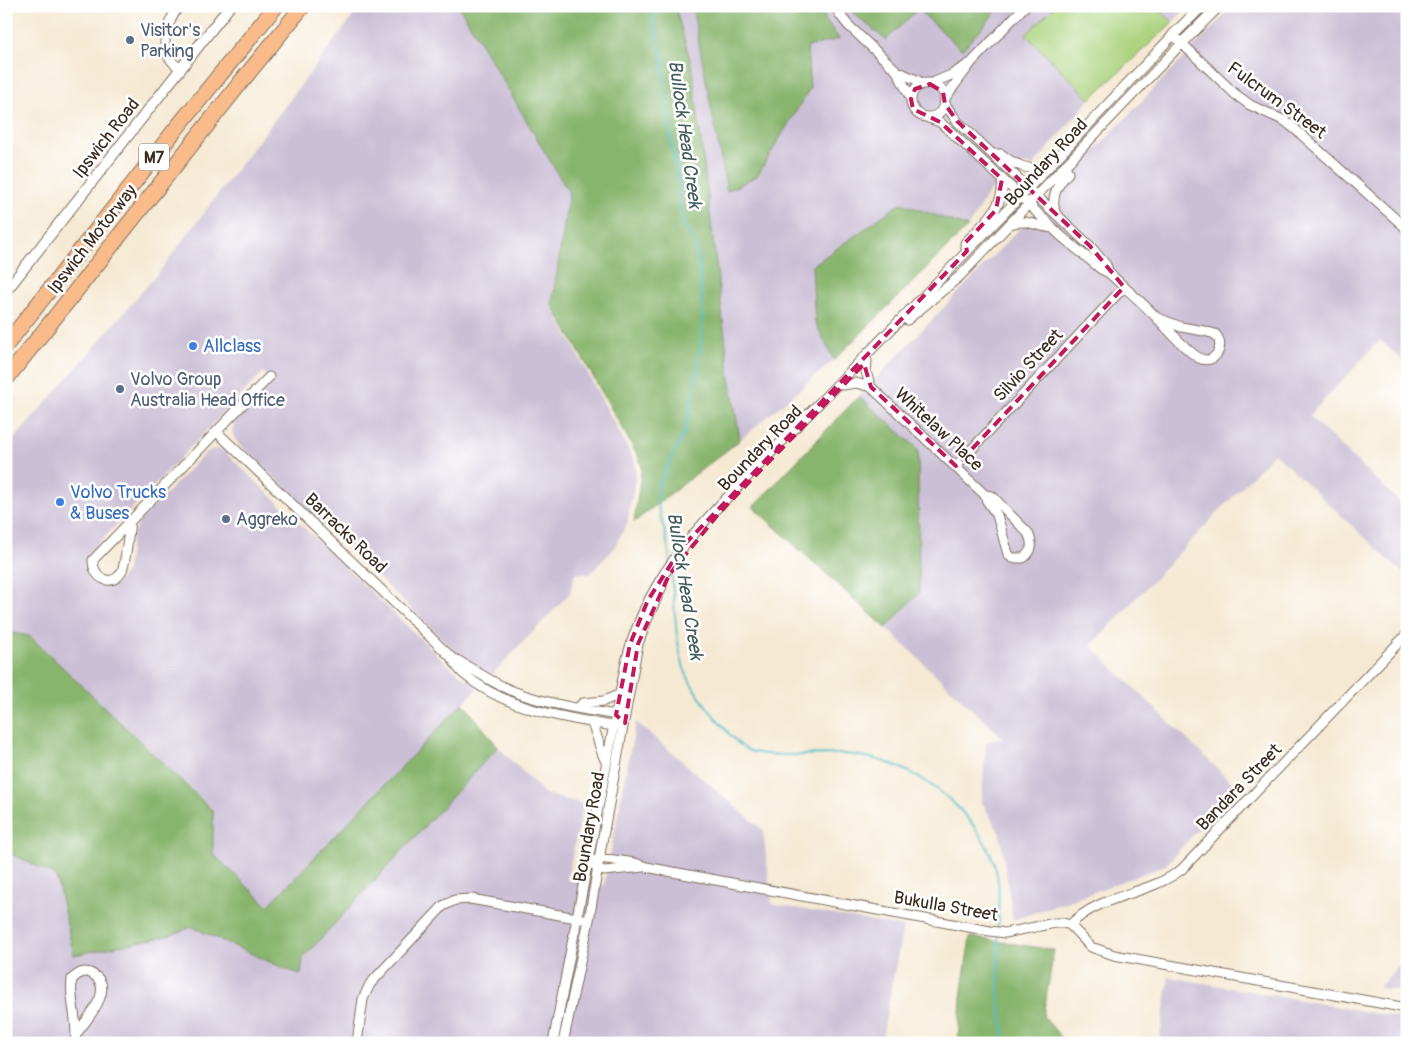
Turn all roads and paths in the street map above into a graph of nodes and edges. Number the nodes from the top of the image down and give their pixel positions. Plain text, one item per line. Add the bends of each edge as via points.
1 (179, 6) edge
2 (230, 6) edge
3 (276, 6) edge
4 (303, 6) edge
5 (836, 6) edge
6 (1025, 6) edge
7 (1202, 6) edge
8 (1219, 6) edge
9 (1173, 35) junction
10 (1182, 44) junction
11 (971, 63) junction
12 (181, 69) junction
13 (897, 71) junction
14 (927, 84) junction
15 (911, 99) junction
16 (945, 101) junction
17 (928, 118) junction
18 (992, 154) junction
19 (1065, 165) junction
20 (1046, 169) junction
21 (1002, 179) junction
22 (1028, 188) junction
23 (1021, 196) junction
24 (1037, 196) junction
25 (1028, 204) junction
26 (1055, 212) junction
27 (1010, 224) junction
28 (1053, 228) junction
29 (1407, 229) edge
30 (967, 251) junction
31 (1109, 273) junction
32 (1124, 287) junction
33 (6, 290) edge
34 (1158, 318) junction
35 (6, 345) edge
36 (866, 361) junction
37 (269, 377) dead end
38 (6, 380) edge
39 (843, 385) junction
40 (871, 387) junction
41 (218, 432) junction
42 (956, 466) junction
43 (985, 495) junction
44 (719, 509) junction
45 (130, 522) junction
46 (651, 602) junction
47 (1407, 634) edge
48 (451, 657) junction
49 (620, 694) junction
50 (578, 708) junction
51 (616, 715) junction
52 (591, 722) junction
53 (625, 723) junction
54 (613, 726) junction
55 (606, 762) junction
56 (600, 858) junction
57 (589, 863) junction
58 (646, 867) junction
59 (598, 870) junction
60 (577, 918) junction
61 (589, 920) junction
62 (1070, 925) junction
63 (1407, 1008) edge
64 (77, 1033) junction
65 (75, 1043) edge
66 (357, 1043) edge
67 (553, 1043) edge
68 (563, 1043) edge

1 - 12 street via 168,26 166,47 170,60
2 - 12 street, Ipswich Road
3 - 35 highway, Ipswich Motorway / M7
4 - 38 highway, Ipswich Motorway / M7
5 - 13 street via 848,25
6 - 11 street
7 - 9 street, Boundary Road
8 - 10 street, Boundary Road
9 - 10 street, Fulcrum Street
9 - 20 street, Boundary Road
10 - 19 street, Boundary Road
10 - 29 street, Fulcrum Street via 1235,94 1295,129
11 - 14 street
11 - 16 street
12 - 33 street, Ipswich Road
13 - 14 street
13 - 15 street
14 - 15 street via 915,89
14 - 16 street via 940,88
15 - 17 street via 913,109
16 - 17 street via 939,114
16 - 18 street via 957,121
17 - 21 street via 940,122
18 - 20 street via 1001,154 1024,168
18 - 22 street
19 - 24 street, Boundary Road
19 - 26 street via 1068,173 1054,196
20 - 22 street, Boundary Road
21 - 23 street
21 - 30 street via 996,210 965,243
22 - 23 street, Boundary Road
22 - 24 street
23 - 25 street
23 - 30 street, Boundary Road
24 - 25 street, Boundary Road
24 - 26 street
25 - 27 street, Boundary Road
25 - 28 street
26 - 31 street via 1101,258
27 - 28 street via 1020,220
27 - 36 street, Boundary Road via 960,276 912,315
28 - 31 street via 1100,269
30 - 44 street, Boundary Road
31 - 32 street
32 - 34 street
32 - 42 street, Silvio Street
34 - 34 street via 1181,327 1212,333 1219,338 1219,352 1214,358 1199,358
36 - 39 street, Boundary Road
36 - 40 street, Whitelaw Place
37 - 41 street
39 - 40 street, Whitelaw Place via 856,383
39 - 44 street, Boundary Road
40 - 42 street, Whitelaw Place
41 - 45 street
41 - 48 street, Barracks Road
42 - 43 street, Whitelaw Place
43 - 43 street, Whitelaw Place via 992,496 1028,533 1032,541 1028,555 1017,559 1008,554 997,516
44 - 46 street, Boundary Road
45 - 45 street via 122,572 116,579 100,578 94,572 93,560
46 - 49 street, Boundary Road via 630,644
46 - 53 street, Boundary Road via 638,644
47 - 62 street, Bandara Street via 1182,869 1162,882 1090,908
48 - 50 street, Barracks Road via 513,692
48 - 52 street, Barracks Road via 463,674 496,696 555,716
49 - 50 street via 604,701 583,703
49 - 51 street, Boundary Road
50 - 51 street, Barracks Road
51 - 53 street
51 - 54 street, Boundary Road
52 - 54 street, Barracks Road
52 - 55 street
53 - 54 street, Barracks Road
53 - 56 street, Boundary Road
54 - 55 street, Boundary Road
55 - 57 street, Boundary Road
56 - 57 street
56 - 58 street, Bukulla Street
56 - 59 street, Boundary Road
57 - 59 street
57 - 60 street, Boundary Road
58 - 59 street, Bukulla Street
58 - 62 street, Bukulla Street via 990,931 1005,933 1055,923
59 - 61 street, Boundary Road
60 - 61 street
60 - 66 street via 471,899 455,900 443,906 370,984 363,999
60 - 67 street, Boundary Road
61 - 68 street, Boundary Road
62 - 63 street via 1091,947 1114,955
64 - 64 street via 72,979 81,972 90,972 99,978 103,987 100,998
64 - 65 street

